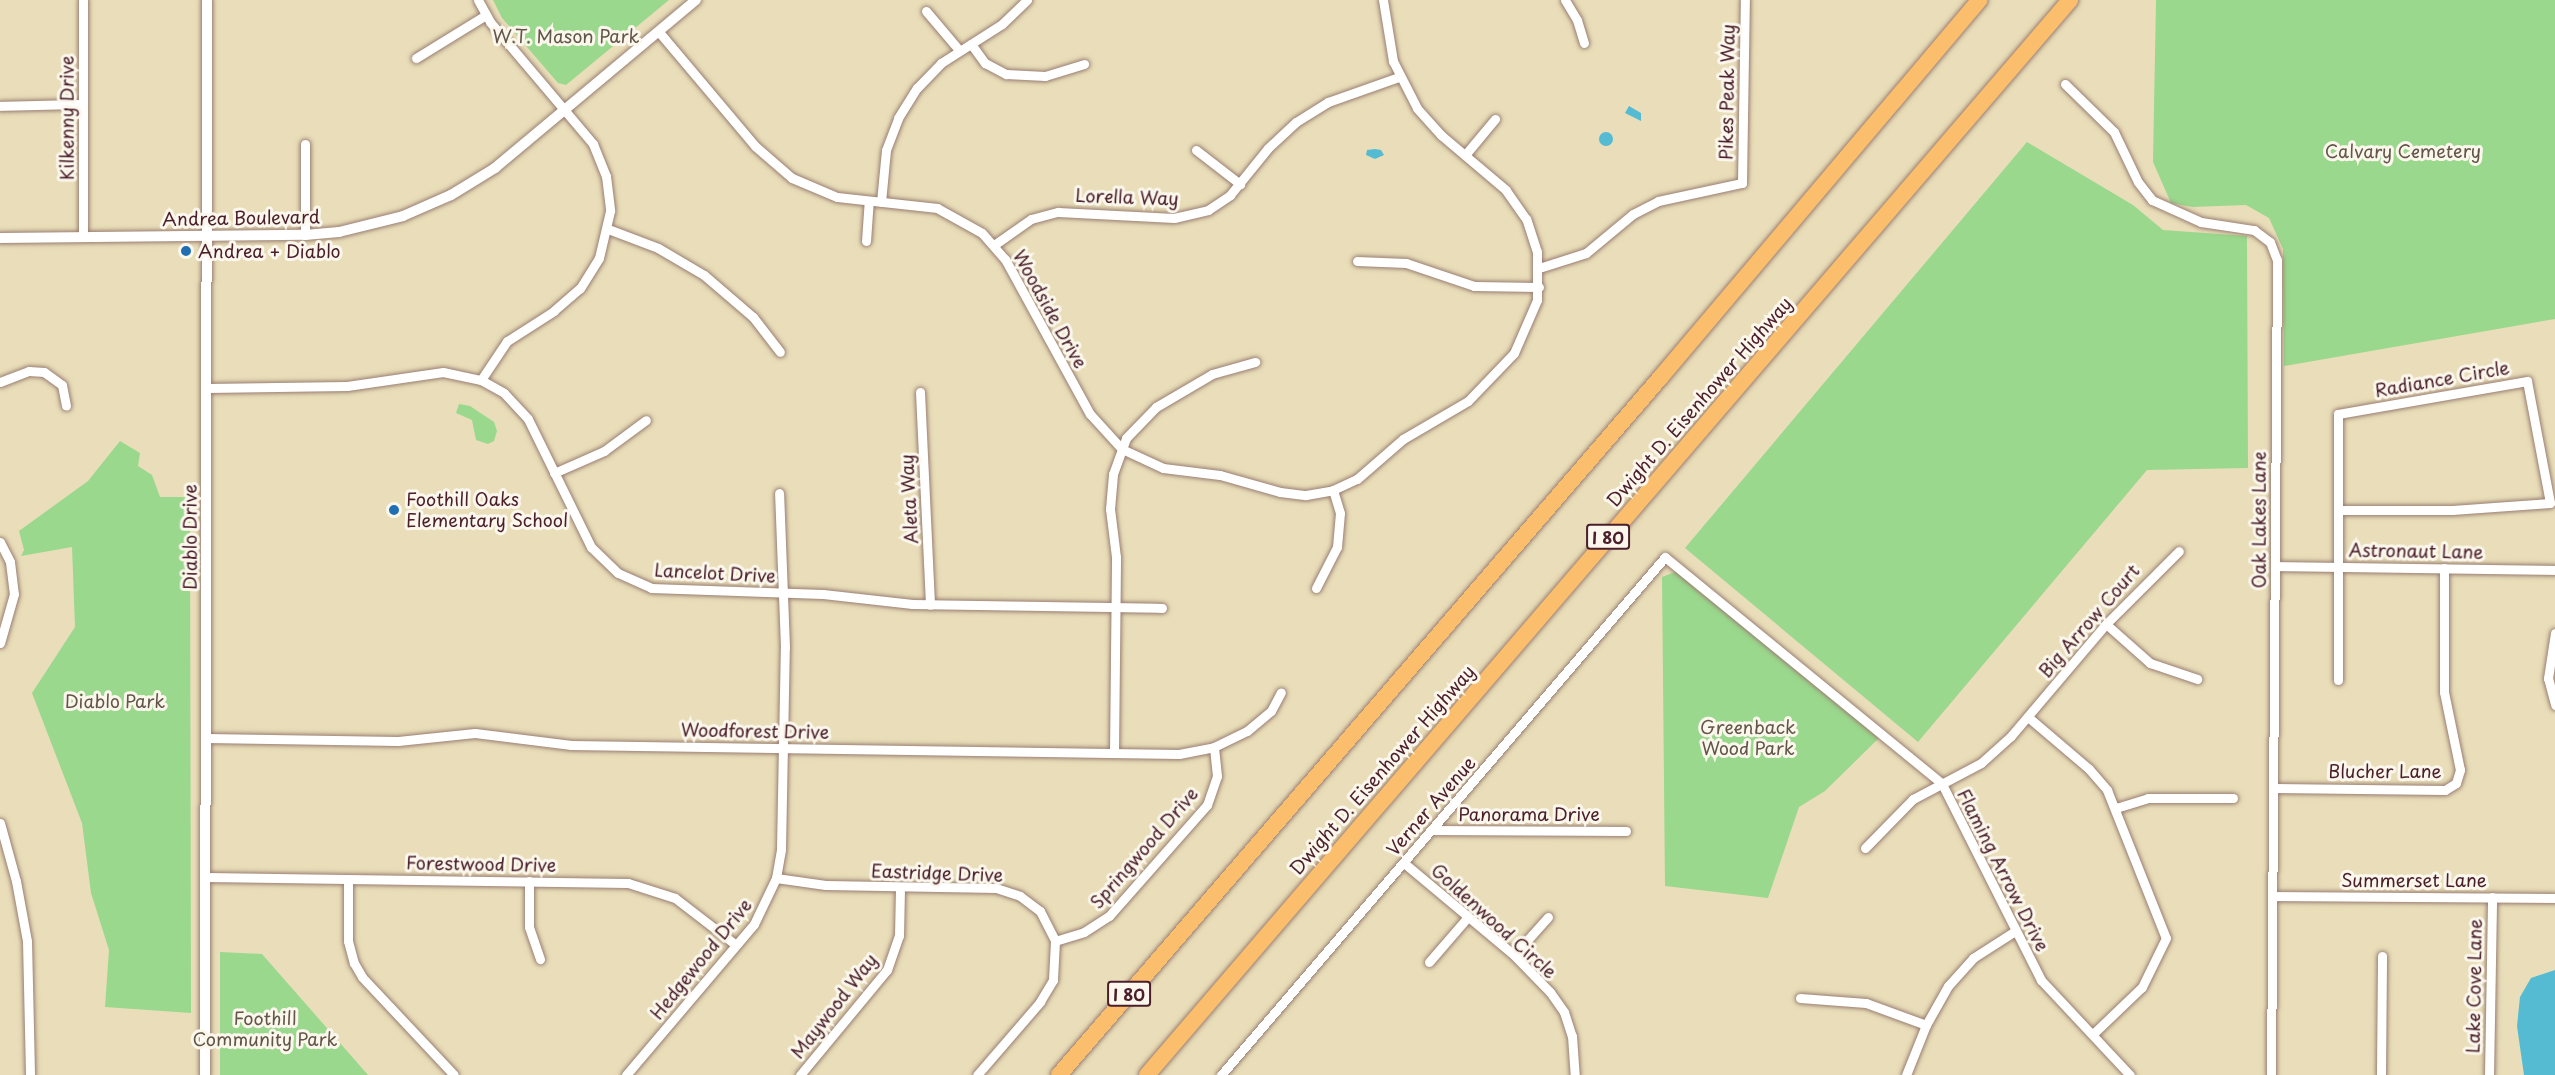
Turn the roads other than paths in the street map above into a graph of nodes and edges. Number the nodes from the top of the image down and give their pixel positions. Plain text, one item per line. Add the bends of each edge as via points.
1 (83, 0) edge
2 (207, 0) edge
3 (478, 0) edge
4 (696, 0) edge
5 (1027, 0) edge
6 (1383, 0) edge
7 (1565, 0) edge
8 (1745, 0) edge
9 (1980, 0) edge
10 (2070, 0) edge
11 (926, 11) dead end
12 (486, 15) junction
13 (659, 32) junction
14 (1584, 43) dead end
15 (971, 44) junction
16 (959, 51) junction
17 (416, 58) dead end
18 (1084, 64) dead end
19 (1399, 77) junction
20 (2065, 84) dead end
21 (83, 104) junction
22 (0, 106) edge
23 (566, 110) junction
24 (1495, 119) dead end
25 (305, 144) dead end
26 (1196, 150) dead end
27 (1465, 155) junction
28 (1240, 184) junction
29 (869, 202) junction
30 (881, 202) junction
31 (608, 230) junction
32 (305, 235) junction
33 (83, 237) junction
34 (207, 237) junction
35 (0, 238) edge
36 (866, 241) dead end
37 (994, 245) junction
38 (1357, 261) dead end
39 (1539, 268) junction
40 (1539, 287) junction
41 (780, 352) dead end
42 (1255, 362) dead end
43 (481, 380) junction
44 (0, 382) edge
45 (207, 388) junction
46 (920, 392) dead end
47 (66, 406) dead end
48 (646, 420) dead end
49 (1122, 448) junction
50 (554, 472) junction
51 (1333, 490) junction
52 (779, 493) dead end
53 (2339, 510) junction
54 (0, 542) edge
55 (2179, 551) dead end
56 (1665, 557) joint
57 (2276, 566) junction
58 (2339, 566) junction
59 (2444, 568) junction
60 (2555, 570) edge
61 (1316, 588) dead end
62 (782, 593) junction
63 (930, 605) junction
64 (1116, 608) junction
65 (1162, 608) dead end
66 (2106, 624) junction
67 (2555, 633) edge
68 (0, 643) edge
69 (2197, 679) dead end
70 (2338, 681) dead end
71 (1281, 692) dead end
72 (2555, 705) edge
73 (2028, 717) junction
74 (206, 738) junction
75 (1214, 747) junction
76 (783, 748) junction
77 (1114, 753) junction
78 (1942, 784) junction
79 (2274, 788) junction
80 (2233, 798) dead end
81 (2116, 808) junction
82 (1, 829) edge
83 (1432, 830) junction
84 (1626, 831) dead end
85 (1865, 849) dead end
86 (1404, 863) junction
87 (206, 877) junction
88 (776, 878) junction
89 (348, 879) junction
90 (529, 881) junction
91 (900, 887) junction
92 (2272, 896) junction
93 (2492, 897) junction
94 (2555, 898) edge
95 (1548, 917) dead end
96 (1467, 918) junction
97 (2015, 931) junction
98 (1055, 941) junction
99 (736, 945) junction
100 (1514, 955) junction
101 (2382, 956) dead end
102 (540, 958) dead end
103 (1429, 962) dead end
104 (1800, 998) dead end
105 (1926, 1025) junction
106 (2093, 1034) junction
107 (30, 1075) edge
108 (205, 1075) edge
109 (454, 1075) edge
110 (626, 1075) edge
111 (800, 1075) edge
112 (977, 1075) edge
113 (1059, 1075) edge
114 (1147, 1075) edge
115 (1221, 1075) edge
116 (1575, 1075) edge
117 (1906, 1075) edge
118 (2130, 1075) edge
119 (2271, 1075) edge
120 (2381, 1075) edge
121 (2490, 1075) edge

1 - 21 street, Kilkenny Drive
2 - 34 street, Diablo Drive
3 - 12 street
4 - 13 street, Andrea Boulevard
5 - 15 street via 1002,24
6 - 19 street via 1387,43
7 - 14 street
8 - 39 street, Pikes Peak Way via 1742,183 1670,198 1633,214 1586,253
9 - 113 highway, I 80
10 - 114 highway, Dwight D. Eisenhower Highway / I 80
11 - 16 street
12 - 17 street
12 - 23 street
13 - 23 street, Andrea Boulevard
13 - 29 street, Woodside Drive via 778,168 821,192
15 - 16 street
15 - 18 street via 985,63 1006,74 1046,76
16 - 30 street via 928,75 898,118 886,150
19 - 27 street via 1428,122
19 - 28 street, Lorella Way via 1311,111 1281,134
20 - 57 street, Oak Lakes Lane via 2114,132 2138,182 2152,200 2201,222 2254,230 2275,252
21 - 22 street
21 - 33 street, Kilkenny Drive
23 - 31 street via 601,160 609,194
23 - 32 street, Andrea Boulevard via 495,168 451,195 378,223
24 - 27 street
25 - 32 street
26 - 28 street
27 - 39 street via 1517,204 1533,235
28 - 37 street, Lorella Way via 1200,213 1174,218 1058,212 1031,219
29 - 30 street, Woodside Drive
29 - 36 street
30 - 37 street, Woodside Drive via 920,204 945,211 969,223
31 - 41 street via 658,248 704,275 753,317
31 - 43 street via 599,258 580,288 554,311 507,341
32 - 34 street, Andrea Boulevard
33 - 34 street, Andrea Boulevard
33 - 35 street, Andrea Boulevard
34 - 45 street, Diablo Drive
37 - 49 street, Woodside Drive via 1090,414
38 - 40 street via 1406,263 1474,286
39 - 40 street
40 - 51 street via 1526,333 1486,385 1448,414 1402,440 1357,479
42 - 49 street via 1212,374 1174,394 1140,422
43 - 45 street, Lancelot Drive via 443,372 347,387
43 - 50 street, Lancelot Drive via 517,405
44 - 47 street via 28,371 44,372 62,385
45 - 74 street, Diablo Drive
46 - 63 street, Aleta Way
48 - 50 street via 604,451
49 - 51 street via 1163,468 1231,477 1280,492 1306,495
49 - 64 street via 1110,491
50 - 62 street, Lancelot Drive via 591,547 610,567 633,582 669,591
51 - 61 street via 1340,530 1335,556
52 - 62 street, Hedgewood Drive
53 - 53 street, Radiance Circle via 2338,414 2527,381 2550,503 2452,510
53 - 58 street, Radiance Circle
54 - 68 street via 10,562 14,594
55 - 66 street, Big Arrow Court
56 - 78 street, Flaming Arrow Drive
56 - 83 street, Verner Avenue
57 - 58 street, Astronaut Lane
57 - 79 street, Oak Lakes Lane
58 - 59 street, Astronaut Lane
58 - 70 street, Radiance Circle
59 - 60 street, Astronaut Lane
59 - 79 street, Blucher Lane via 2444,692 2460,770 2456,783 2445,790
62 - 63 street, Lancelot Drive
62 - 76 street, Hedgewood Drive
63 - 64 street, Lancelot Drive
64 - 65 street, Lancelot Drive
64 - 77 street
66 - 69 street via 2150,663
66 - 73 street, Big Arrow Court
67 - 72 street via 2548,678
71 - 75 street, Woodforest Drive via 1271,711 1255,726
73 - 78 street, Big Arrow Court via 1981,763
73 - 81 street via 2089,769
74 - 76 street, Woodforest Drive via 398,741 475,734 571,745
74 - 87 street, Diablo Drive
75 - 77 street, Woodforest Drive via 1179,754
75 - 98 street, Springwood Drive via 1217,776 1207,805 1109,916 1084,932
76 - 77 street, Woodforest Drive
76 - 88 street, Hedgewood Drive
78 - 85 street, Big Arrow Court via 1913,800
78 - 97 street, Flaming Arrow Drive
79 - 92 street, Oak Lakes Lane
80 - 81 street via 2148,798
81 - 106 street via 2166,938 2142,987
82 - 107 street via 27,941
83 - 84 street, Panorama Drive
83 - 86 street, Verner Avenue
86 - 96 street, Goldenwood Circle
86 - 115 street, Verner Avenue
87 - 89 street, Forestwood Drive
87 - 108 street, Diablo Drive
88 - 91 street, Eastridge Drive via 826,885
88 - 99 street, Hedgewood Drive via 760,916
89 - 90 street, Forestwood Drive
89 - 109 street via 348,941 354,963
90 - 99 street, Forestwood Drive via 628,883 660,891 688,906
90 - 102 street via 529,927
91 - 98 street, Eastridge Drive via 996,888 1012,892 1040,911
91 - 111 street, Maywood Way via 899,936 887,970
92 - 93 street, Summerset Lane
92 - 119 street, Oak Lakes Lane
93 - 94 street, Summerset Lane
93 - 121 street, Lake Cove Lane
95 - 100 street
96 - 100 street, Goldenwood Circle
96 - 103 street
97 - 105 street via 1988,947 1960,972
97 - 106 street, Flaming Arrow Drive via 2041,980
98 - 112 street, Eastridge Drive via 1056,964 1049,988
99 - 110 street, Hedgewood Drive
100 - 116 street, Goldenwood Circle via 1564,1012 1572,1036
101 - 120 street
104 - 105 street via 1866,1003
105 - 117 street
106 - 118 street, Flaming Arrow Drive

